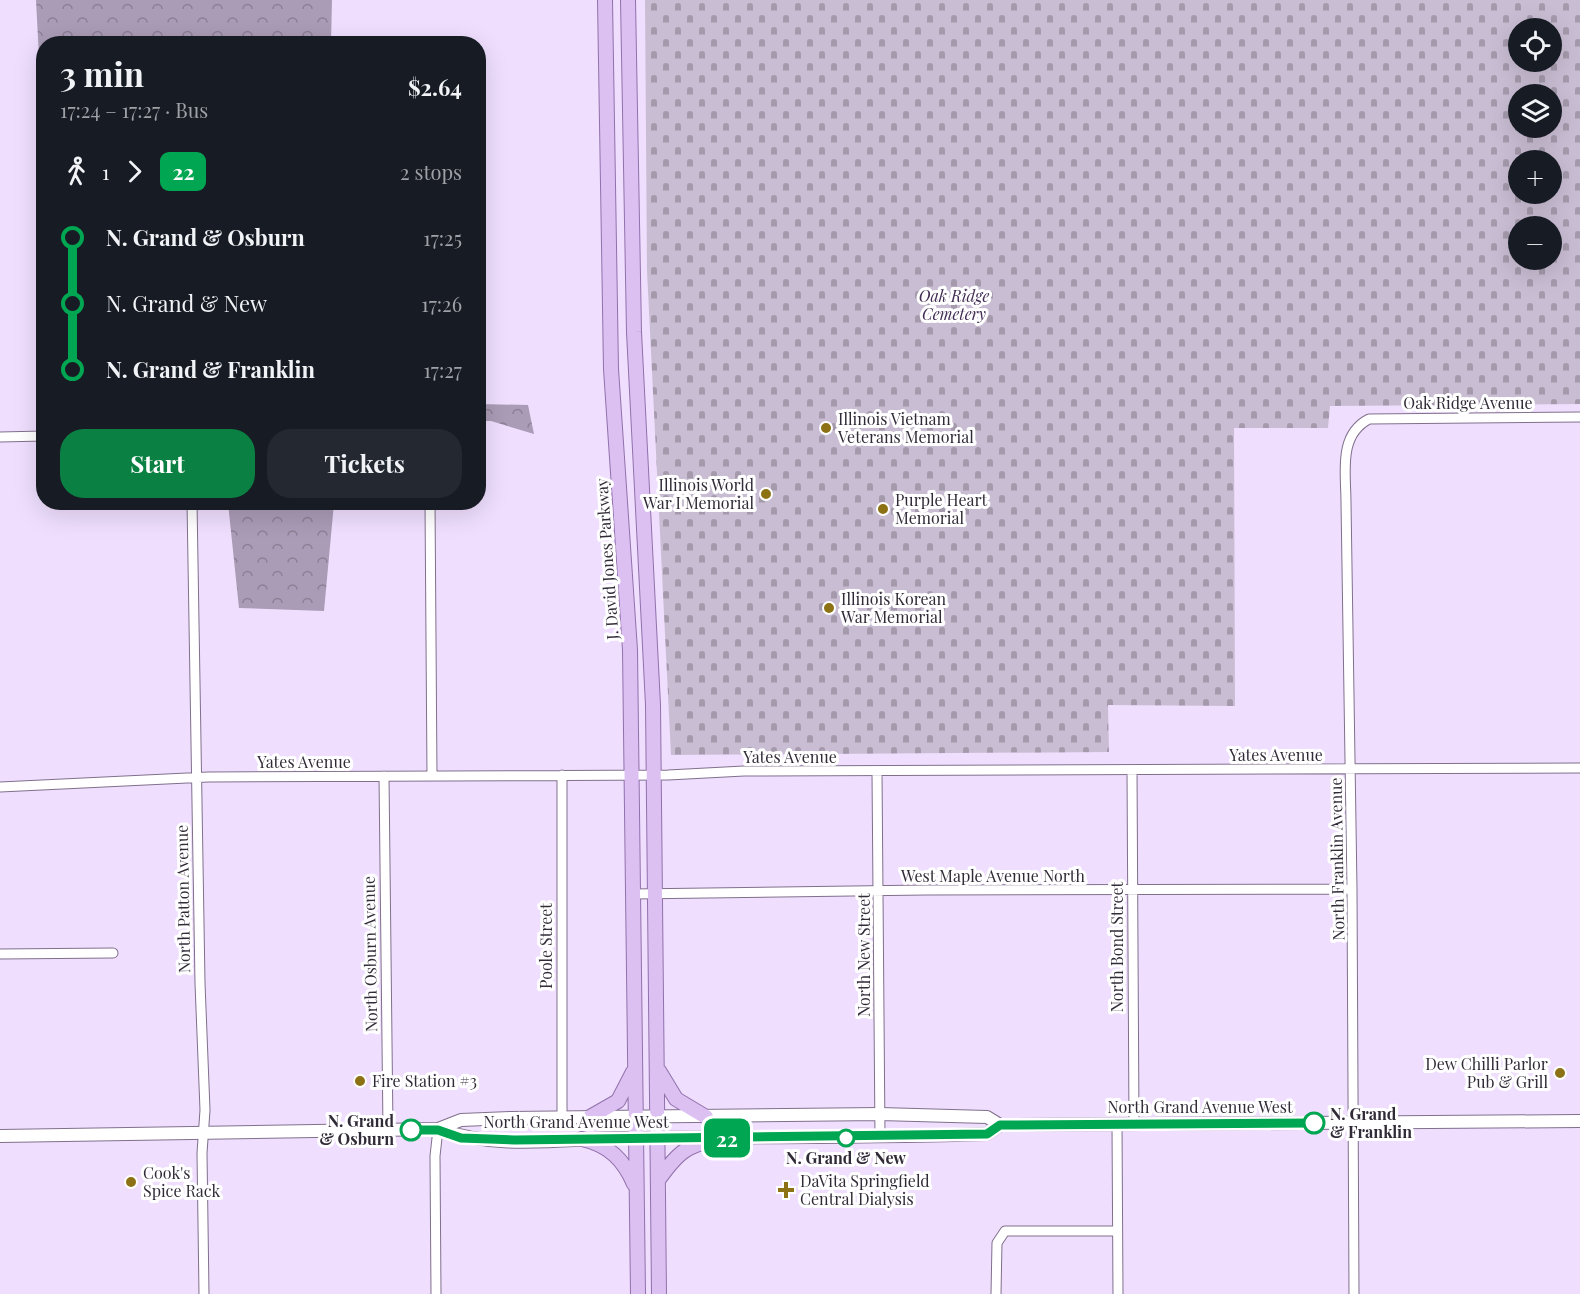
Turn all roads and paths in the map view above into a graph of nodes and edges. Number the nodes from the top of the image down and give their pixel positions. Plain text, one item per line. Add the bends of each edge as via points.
1 (604, 0) edge
2 (628, 0) edge
3 (1580, 417) edge
4 (1357, 425) joint
5 (36, 436) edge
6 (0, 437) edge
7 (192, 510) edge
8 (430, 510) edge
9 (1580, 768) edge
10 (1132, 770) junction
11 (1350, 771) junction
12 (877, 772) junction
13 (654, 773) junction
14 (632, 774) junction
15 (562, 775) junction
16 (384, 776) junction
17 (432, 776) junction
18 (196, 778) junction
19 (0, 787) edge
20 (1352, 889) junction
21 (1132, 890) junction
22 (878, 892) junction
23 (633, 894) junction
24 (656, 894) junction
25 (113, 953) dead end
26 (0, 954) edge
27 (657, 1066) junction
28 (636, 1067) junction
29 (880, 1114) junction
30 (706, 1116) junction
31 (562, 1117) junction
32 (590, 1117) junction
33 (636, 1117) junction
34 (658, 1117) junction
35 (1580, 1121) edge
36 (1353, 1123) junction
37 (1117, 1124) junction
38 (1134, 1124) junction
39 (1000, 1125) junction
40 (388, 1130) junction
41 (438, 1130) junction
42 (204, 1133) junction
43 (0, 1136) edge
44 (880, 1137) junction
45 (636, 1138) junction
46 (658, 1138) junction
47 (720, 1138) junction
48 (582, 1139) junction
49 (659, 1179) junction
50 (636, 1189) junction
51 (1117, 1231) junction
52 (204, 1294) edge
53 (436, 1294) edge
54 (638, 1294) edge
55 (659, 1294) edge
56 (996, 1294) edge
57 (1118, 1294) edge
58 (1354, 1294) edge

1 - 14 main road, J. David Jones Parkway via 609,302 627,600
2 - 13 main road via 634,332
3 - 4 street, Oak Ridge Avenue via 1414,417 1369,420
4 - 11 street, North Franklin Avenue via 1348,439 1347,460
5 - 6 street
7 - 18 street, North Patton Avenue
8 - 17 street
9 - 11 street, Yates Avenue
10 - 11 street, Yates Avenue
10 - 12 street, Yates Avenue
10 - 21 street, North Bond Street
11 - 20 street, North Franklin Avenue
12 - 13 street, Yates Avenue
12 - 22 street, North New Street
13 - 14 street, Yates Avenue
13 - 24 main road
14 - 15 street, Yates Avenue
14 - 23 main road, J. David Jones Parkway
15 - 17 street, Yates Avenue
15 - 31 street, Poole Street
16 - 17 street, Yates Avenue
16 - 18 street, Yates Avenue
16 - 40 street, North Osburn Avenue
18 - 19 street, Yates Avenue
18 - 42 street, North Patton Avenue
20 - 21 street, West Maple Avenue North
20 - 36 street, North Franklin Avenue
21 - 22 street, West Maple Avenue North
21 - 38 street, North Bond Street
22 - 24 street, West Maple Avenue North
22 - 29 street, North New Street
23 - 24 street, West Maple Avenue North
23 - 28 main road, J. David Jones Parkway
24 - 27 main road
25 - 26 street
27 - 30 main road via 671,1094
27 - 34 main road
28 - 32 main road via 618,1101
28 - 33 main road, J. David Jones Parkway
29 - 30 main road, North Grand Avenue West
29 - 39 main road, North Grand Avenue West via 987,1116
29 - 44 street, North New Street
30 - 34 main road, North Grand Avenue West
31 - 32 main road, North Grand Avenue West
31 - 41 main road, North Grand Avenue West via 460,1120
32 - 33 main road, North Grand Avenue West
33 - 34 main road, North Grand Avenue West
33 - 45 main road, J. David Jones Parkway
34 - 46 main road
35 - 36 main road, North Grand Avenue West
36 - 38 main road, North Grand Avenue West
36 - 58 street, North Franklin Avenue
37 - 38 main road, North Grand Avenue West
37 - 39 main road, North Grand Avenue West
37 - 51 street
39 - 44 main road, North Grand Avenue West via 987,1134
40 - 41 main road, North Grand Avenue West
40 - 42 main road, North Grand Avenue West
41 - 48 main road, North Grand Avenue West via 461,1138 489,1140
41 - 53 street
42 - 43 main road, North Grand Avenue West
42 - 52 street, North Patton Avenue
44 - 47 main road, North Grand Avenue West
45 - 46 main road, North Grand Avenue West
45 - 48 main road, North Grand Avenue West
45 - 50 main road, J. David Jones Parkway
46 - 47 main road, North Grand Avenue West
46 - 49 main road
47 - 49 main road via 686,1148
48 - 50 main road via 619,1157
49 - 55 main road
50 - 54 main road, J. David Jones Parkway
51 - 56 street via 1005,1232 997,1243
51 - 57 street

